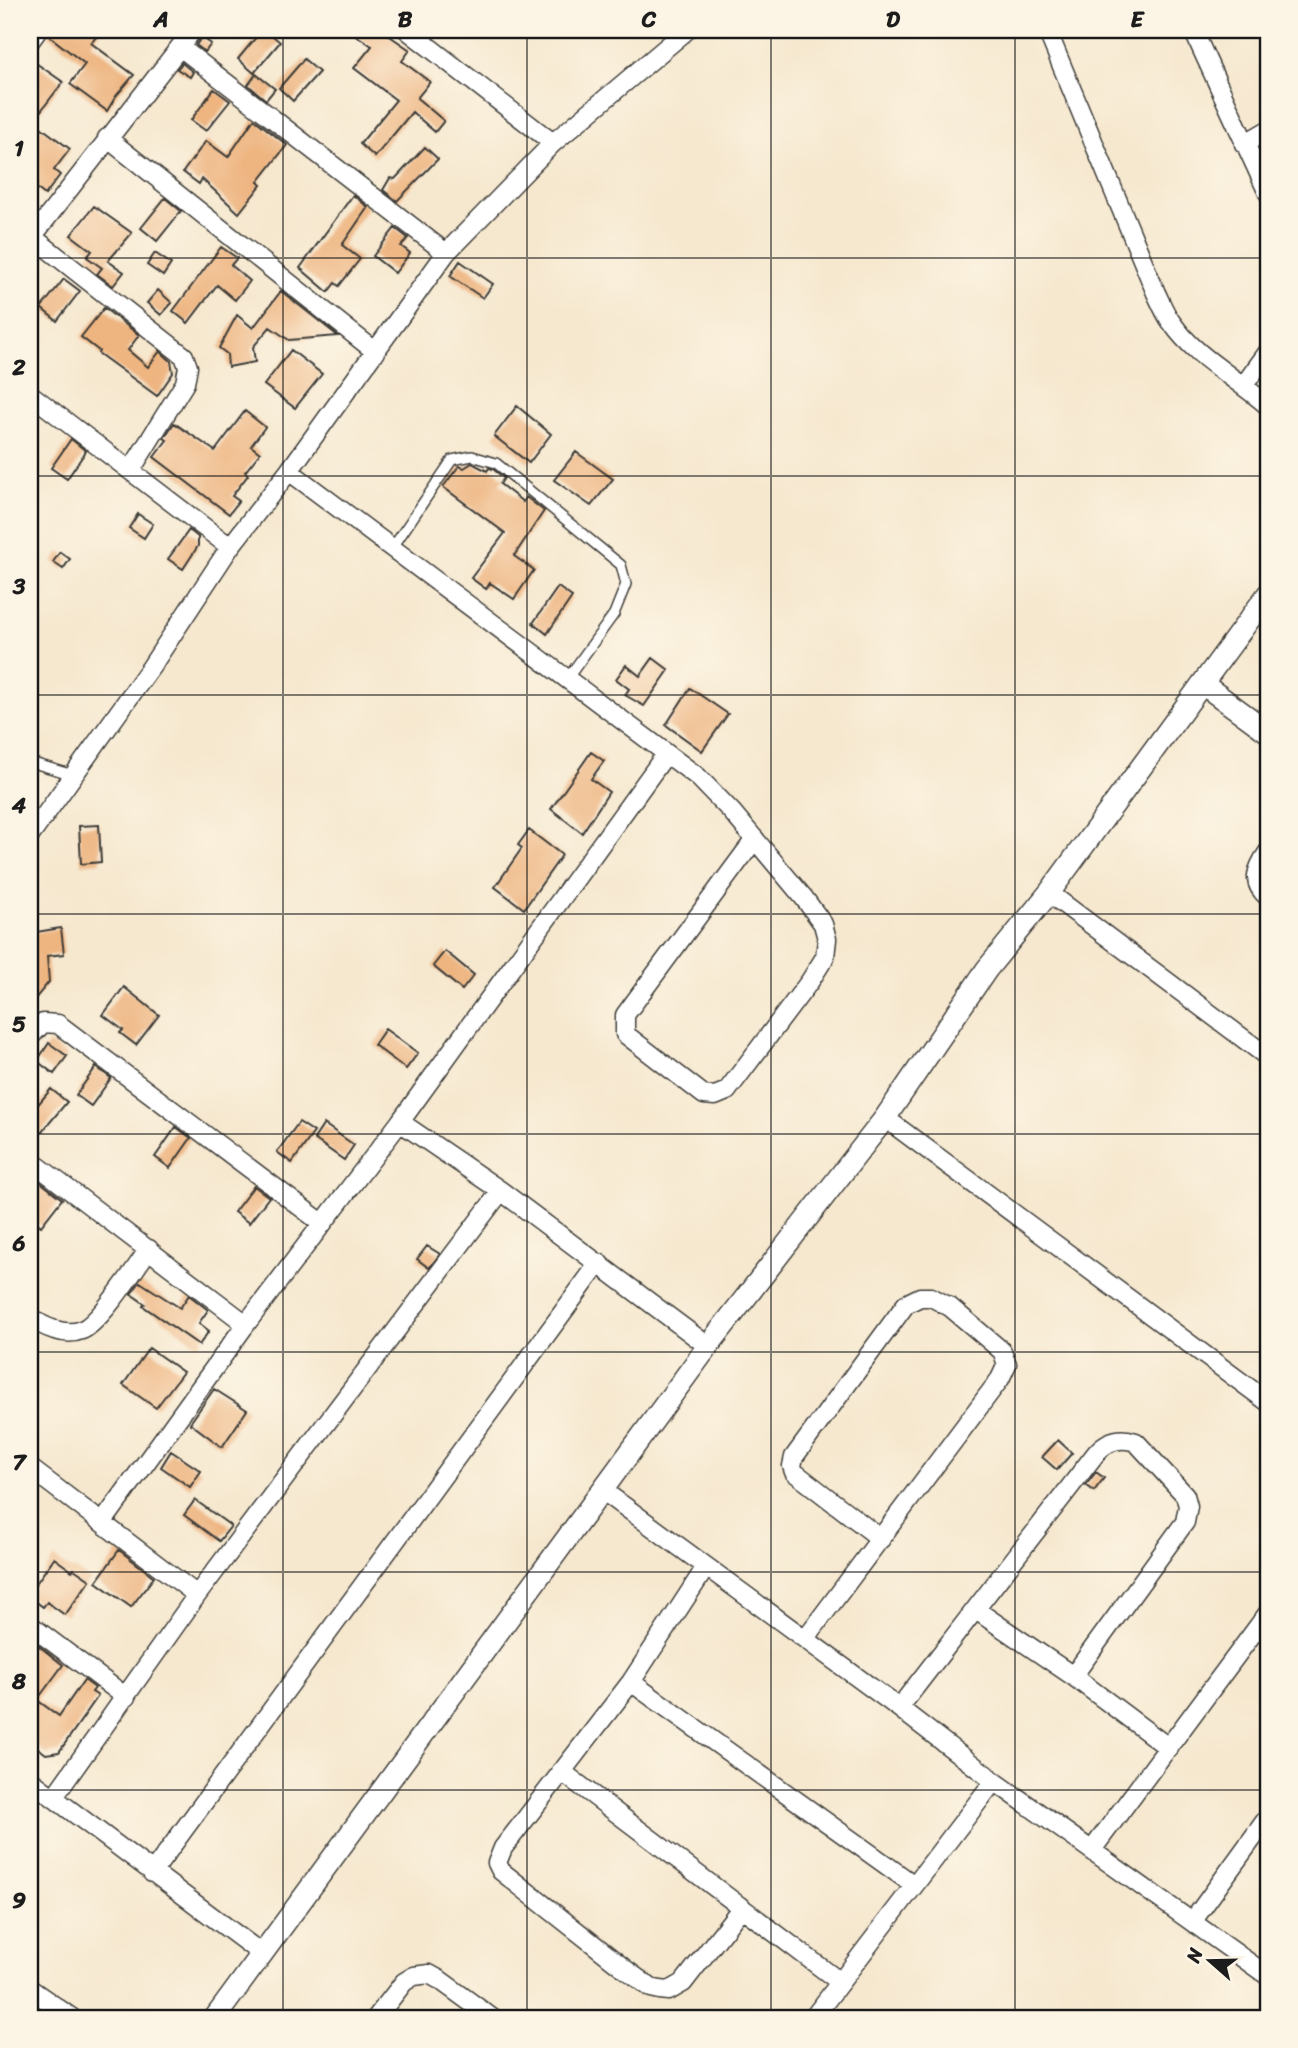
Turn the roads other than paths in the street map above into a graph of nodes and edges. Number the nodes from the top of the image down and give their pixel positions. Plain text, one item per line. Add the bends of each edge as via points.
1 (38, 30) edge
2 (193, 30) edge
3 (407, 30) edge
4 (687, 30) edge
5 (1047, 30) edge
6 (1193, 30) edge
7 (30, 41) edge
8 (180, 47) junction
9 (1268, 130) edge
10 (107, 138) junction
11 (553, 143) junction
12 (1244, 144) junction
13 (1268, 194) edge
14 (31, 236) edge
15 (446, 253) junction
16 (376, 352) junction
17 (1268, 352) edge
18 (1244, 385) junction
19 (30, 394) edge
20 (1268, 406) edge
21 (131, 470) junction
22 (289, 471) junction
23 (230, 547) junction
24 (393, 547) junction
25 (1268, 594) edge
26 (567, 679) junction
27 (1203, 685) junction
28 (1268, 732) edge
29 (666, 754) junction
30 (30, 762) edge
31 (73, 775) junction
32 (30, 836) edge
33 (755, 839) junction
34 (1268, 852) edge
35 (1049, 893) junction
36 (1268, 897) edge
37 (30, 1037) edge
38 (1268, 1057) edge
39 (885, 1118) junction
40 (400, 1122) junction
41 (30, 1160) edge
42 (501, 1191) junction
43 (321, 1223) junction
44 (149, 1249) junction
45 (599, 1263) junction
46 (30, 1317) edge
47 (246, 1324) junction
48 (708, 1346) junction
49 (1268, 1402) edge
50 (30, 1468) edge
51 (602, 1490) junction
52 (103, 1522) junction
53 (881, 1539) junction
54 (706, 1567) junction
55 (197, 1595) junction
56 (975, 1610) junction
57 (1268, 1613) edge
58 (30, 1625) edge
59 (805, 1639) junction
60 (1073, 1676) junction
61 (631, 1682) junction
62 (126, 1697) junction
63 (900, 1708) junction
64 (1168, 1748) junction
65 (561, 1771) junction
66 (30, 1780) edge
67 (994, 1781) junction
68 (54, 1797) junction
69 (1268, 1817) edge
70 (1092, 1850) junction
71 (152, 1873) junction
72 (914, 1885) junction
73 (742, 1907) junction
74 (1192, 1922) junction
75 (262, 1954) junction
76 (1268, 1976) edge
77 (840, 1982) junction
78 (30, 1989) edge
79 (72, 2018) edge
80 (215, 2018) edge
81 (376, 2018) edge
82 (492, 2018) edge
83 (813, 2018) edge

1 - 7 street
2 - 8 street
3 - 11 street
4 - 11 street
5 - 18 street via 1172,323 1203,356
6 - 12 street
8 - 10 street
8 - 15 street
9 - 12 street
10 - 14 street
10 - 16 street
11 - 15 street
12 - 13 street
14 - 21 street via 184,356 188,367 185,383
15 - 16 street
16 - 22 street
17 - 18 street
18 - 20 street
19 - 21 street
21 - 23 street
22 - 23 street
22 - 24 street
23 - 31 street
24 - 26 street
24 - 26 lane via 452,460 472,456 496,463 621,565 626,584 614,614
25 - 27 street
26 - 29 street
27 - 28 street
27 - 35 street
29 - 33 street via 698,777
29 - 40 street
30 - 31 lane
31 - 32 street
33 - 33 street via 625,1015 625,1034 704,1095 727,1091 825,957 823,924
34 - 36 street via 1257,867 1256,880
35 - 38 street
35 - 39 street via 987,969
37 - 43 street via 43,1023 58,1024
39 - 48 street
39 - 49 street
40 - 42 street
40 - 43 street
41 - 44 street
42 - 45 street
42 - 55 street
43 - 47 street
44 - 46 street via 94,1321 81,1331 58,1332
44 - 47 street
45 - 48 street
45 - 71 street
47 - 52 street
48 - 51 street
50 - 52 street
51 - 54 street
51 - 75 street
52 - 55 street
53 - 53 street via 1007,1364 1002,1351 950,1307 930,1297 906,1304 794,1457 792,1466
53 - 59 street
54 - 59 street
54 - 61 street
55 - 62 street
56 - 60 street
56 - 60 street via 1097,1451 1115,1440 1136,1442 1185,1495 1185,1522
56 - 63 street
57 - 64 street
58 - 62 street
59 - 63 street
60 - 64 street
61 - 65 street
61 - 72 street
62 - 68 street
63 - 67 street
64 - 70 street
65 - 73 street
65 - 73 street via 503,1848 498,1865 625,1969 651,1987 675,1988
66 - 68 street
67 - 70 street
67 - 72 street
68 - 71 street
69 - 74 street
70 - 74 street
71 - 75 street
72 - 77 street
73 - 77 street
74 - 76 street
75 - 80 street
77 - 83 street
78 - 79 street
81 - 82 street via 404,1982 429,1974

